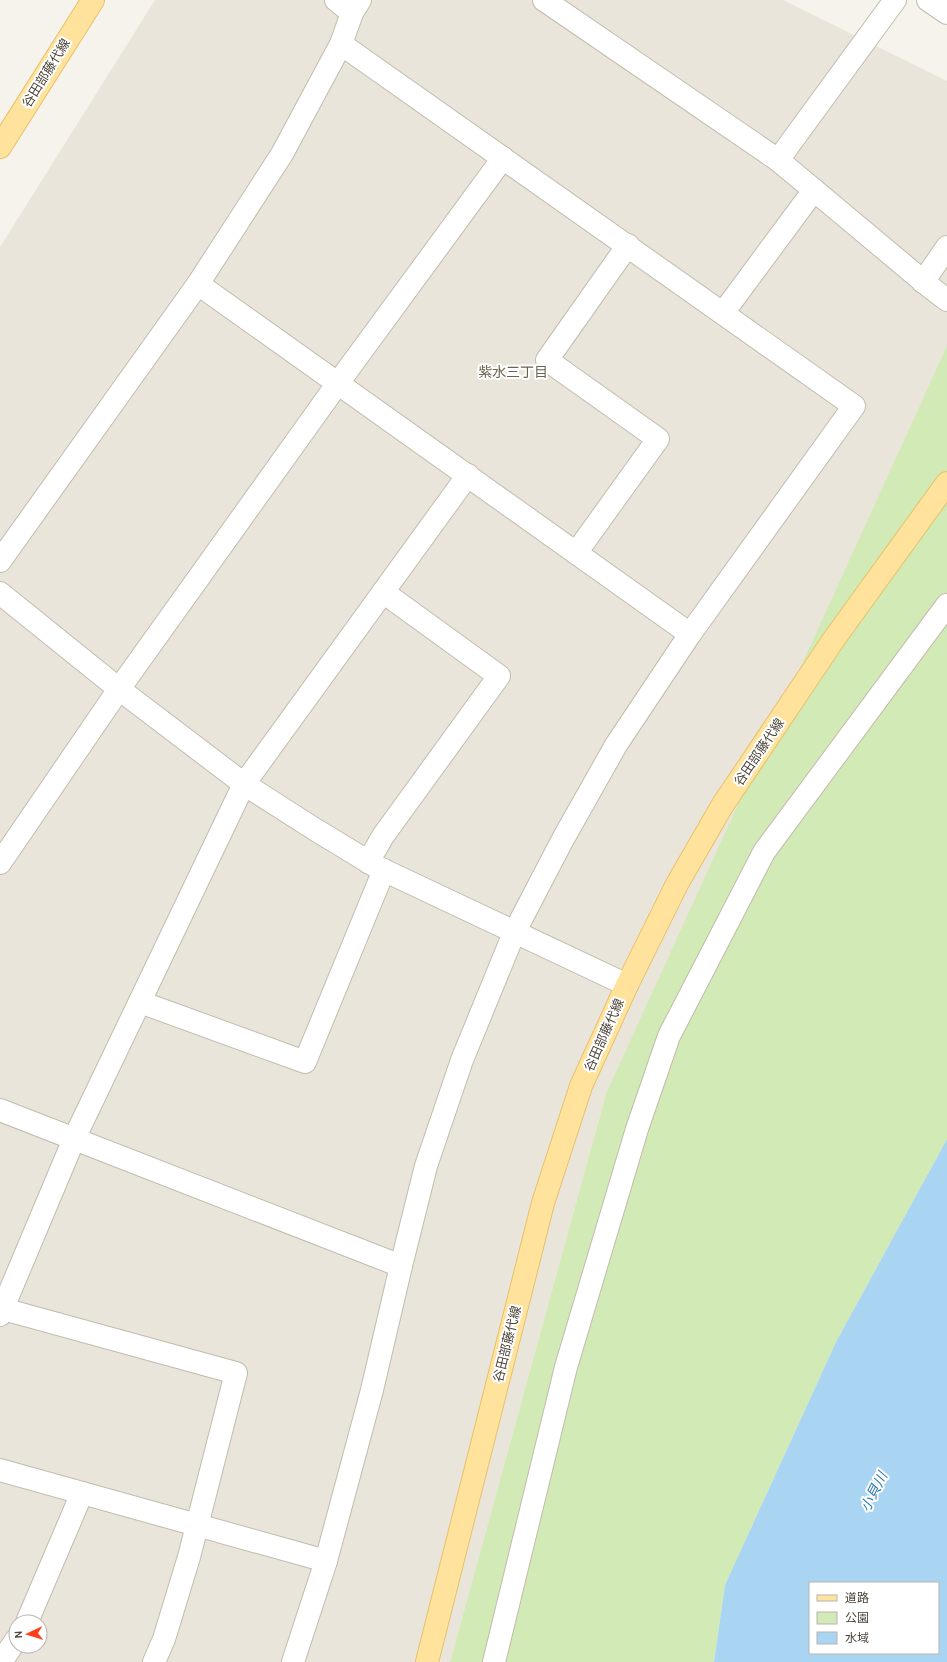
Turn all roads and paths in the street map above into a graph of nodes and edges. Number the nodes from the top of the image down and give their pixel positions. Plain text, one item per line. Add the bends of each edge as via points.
1 (93, 0) edge
2 (544, 0) edge
3 (895, 0) edge
4 (928, 0) edge
5 (350, 4) edge
6 (947, 13) edge
7 (342, 44) junction
8 (0, 146) edge
9 (503, 158) junction
10 (778, 160) junction
11 (814, 190) junction
12 (628, 245) junction
13 (947, 247) edge
14 (923, 282) junction
15 (198, 284) junction
16 (947, 300) edge
17 (723, 313) junction
18 (338, 383) junction
19 (468, 475) junction
20 (947, 483) edge
21 (576, 553) junction
22 (0, 561) edge
23 (0, 592) edge
24 (383, 592) junction
25 (947, 605) edge
26 (690, 634) junction
27 (119, 689) junction
28 (244, 784) junction
29 (0, 864) edge
30 (376, 866) junction
31 (514, 933) junction
32 (627, 985) junction
33 (140, 1002) junction
34 (0, 1110) edge
35 (74, 1139) junction
36 (401, 1266) junction
37 (1, 1312) edge
38 (0, 1470) edge
39 (82, 1493) junction
40 (198, 1526) junction
41 (326, 1561) junction
42 (30, 1614) edge
43 (154, 1662) edge
44 (293, 1662) edge
45 (427, 1662) edge
46 (494, 1662) edge

1 - 8 main road, 谷田部藤代線
2 - 10 street
3 - 10 street
4 - 6 street
5 - 7 street
7 - 9 street
7 - 15 street via 282,154
9 - 12 street
9 - 18 street
10 - 11 street
11 - 14 street
11 - 17 street
12 - 17 street
12 - 21 street via 547,360 658,439
13 - 14 street
14 - 16 street
15 - 18 street
15 - 22 street
17 - 26 street via 854,406
18 - 19 street
18 - 27 street
19 - 21 street
19 - 24 street
20 - 32 main road, 谷田部藤代線 via 834,639 722,806 677,884
21 - 26 street
23 - 27 street
24 - 28 street
24 - 30 street via 499,676 383,836
25 - 46 street via 764,852 669,1036 637,1129 566,1367
26 - 31 street via 616,745
27 - 28 street
27 - 29 street
28 - 30 street
28 - 33 street
30 - 31 street
30 - 33 street via 306,1062
31 - 32 street
31 - 36 street via 462,1060 426,1166
32 - 45 main road, 谷田部藤代線 via 581,1086 543,1203
33 - 35 street
34 - 35 street
35 - 36 street
35 - 37 street
36 - 41 street via 372,1390
37 - 40 street via 236,1374
38 - 39 street
39 - 40 street
39 - 42 street
40 - 41 street
40 - 43 street via 164,1639
41 - 44 street

